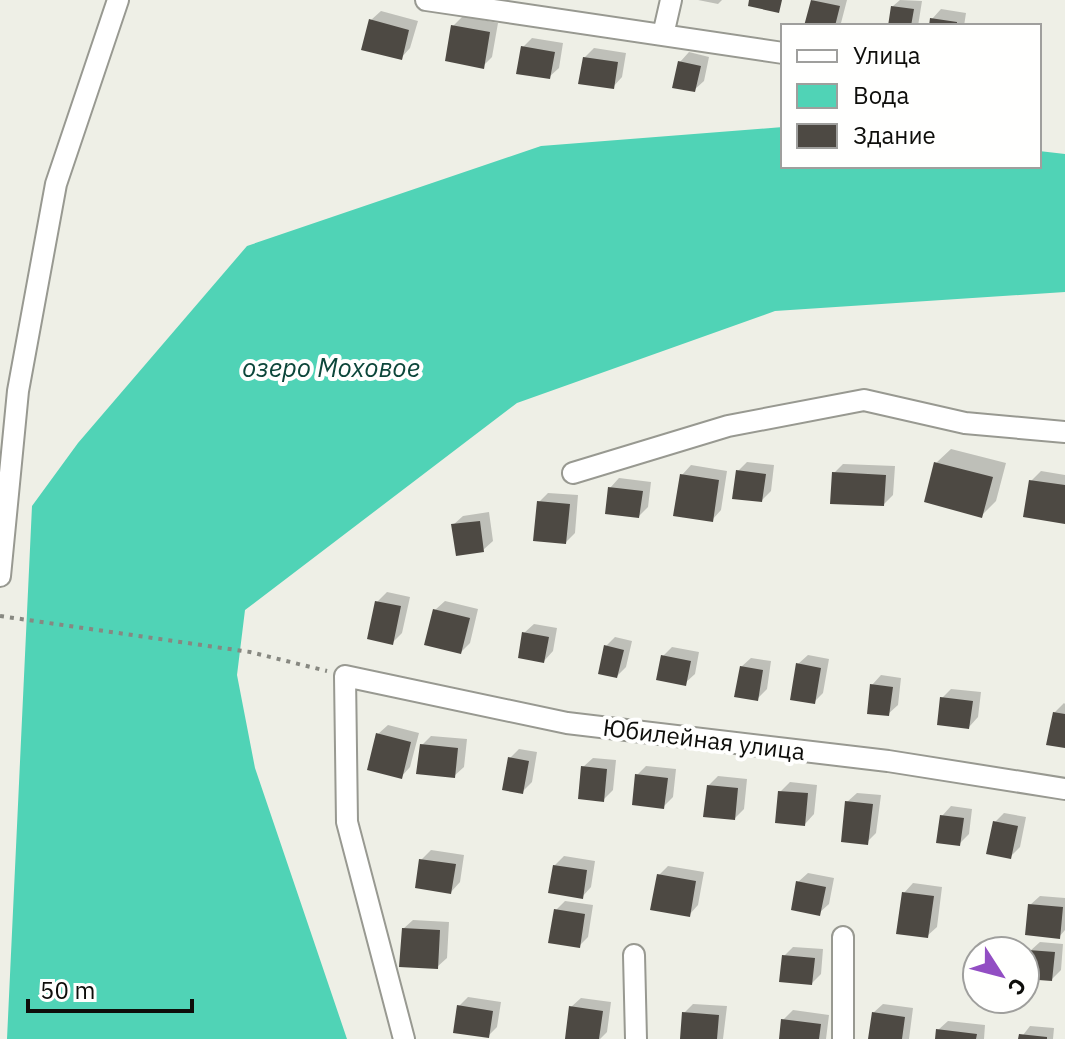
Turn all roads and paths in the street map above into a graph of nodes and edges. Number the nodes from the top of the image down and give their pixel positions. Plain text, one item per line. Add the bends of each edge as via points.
1 (118, 0) edge
2 (426, 0) edge
3 (671, 0) edge
4 (663, 35) junction
5 (781, 53) edge
6 (1065, 432) edge
7 (573, 473) dead end
8 (0, 576) edge
9 (0, 616) edge
10 (345, 676) junction
11 (1065, 789) edge
12 (843, 937) dead end
13 (634, 955) dead end
14 (404, 1039) edge
15 (636, 1039) edge
16 (843, 1039) edge

1 - 8 street via 56,184 18,391
2 - 4 street
3 - 4 street
4 - 5 street
6 - 7 street via 965,423 864,400 728,426
9 - 10 path via 250,652
10 - 11 street, Юбилейная улица via 567,723 888,761
10 - 14 street via 347,822
12 - 16 street
13 - 15 street

